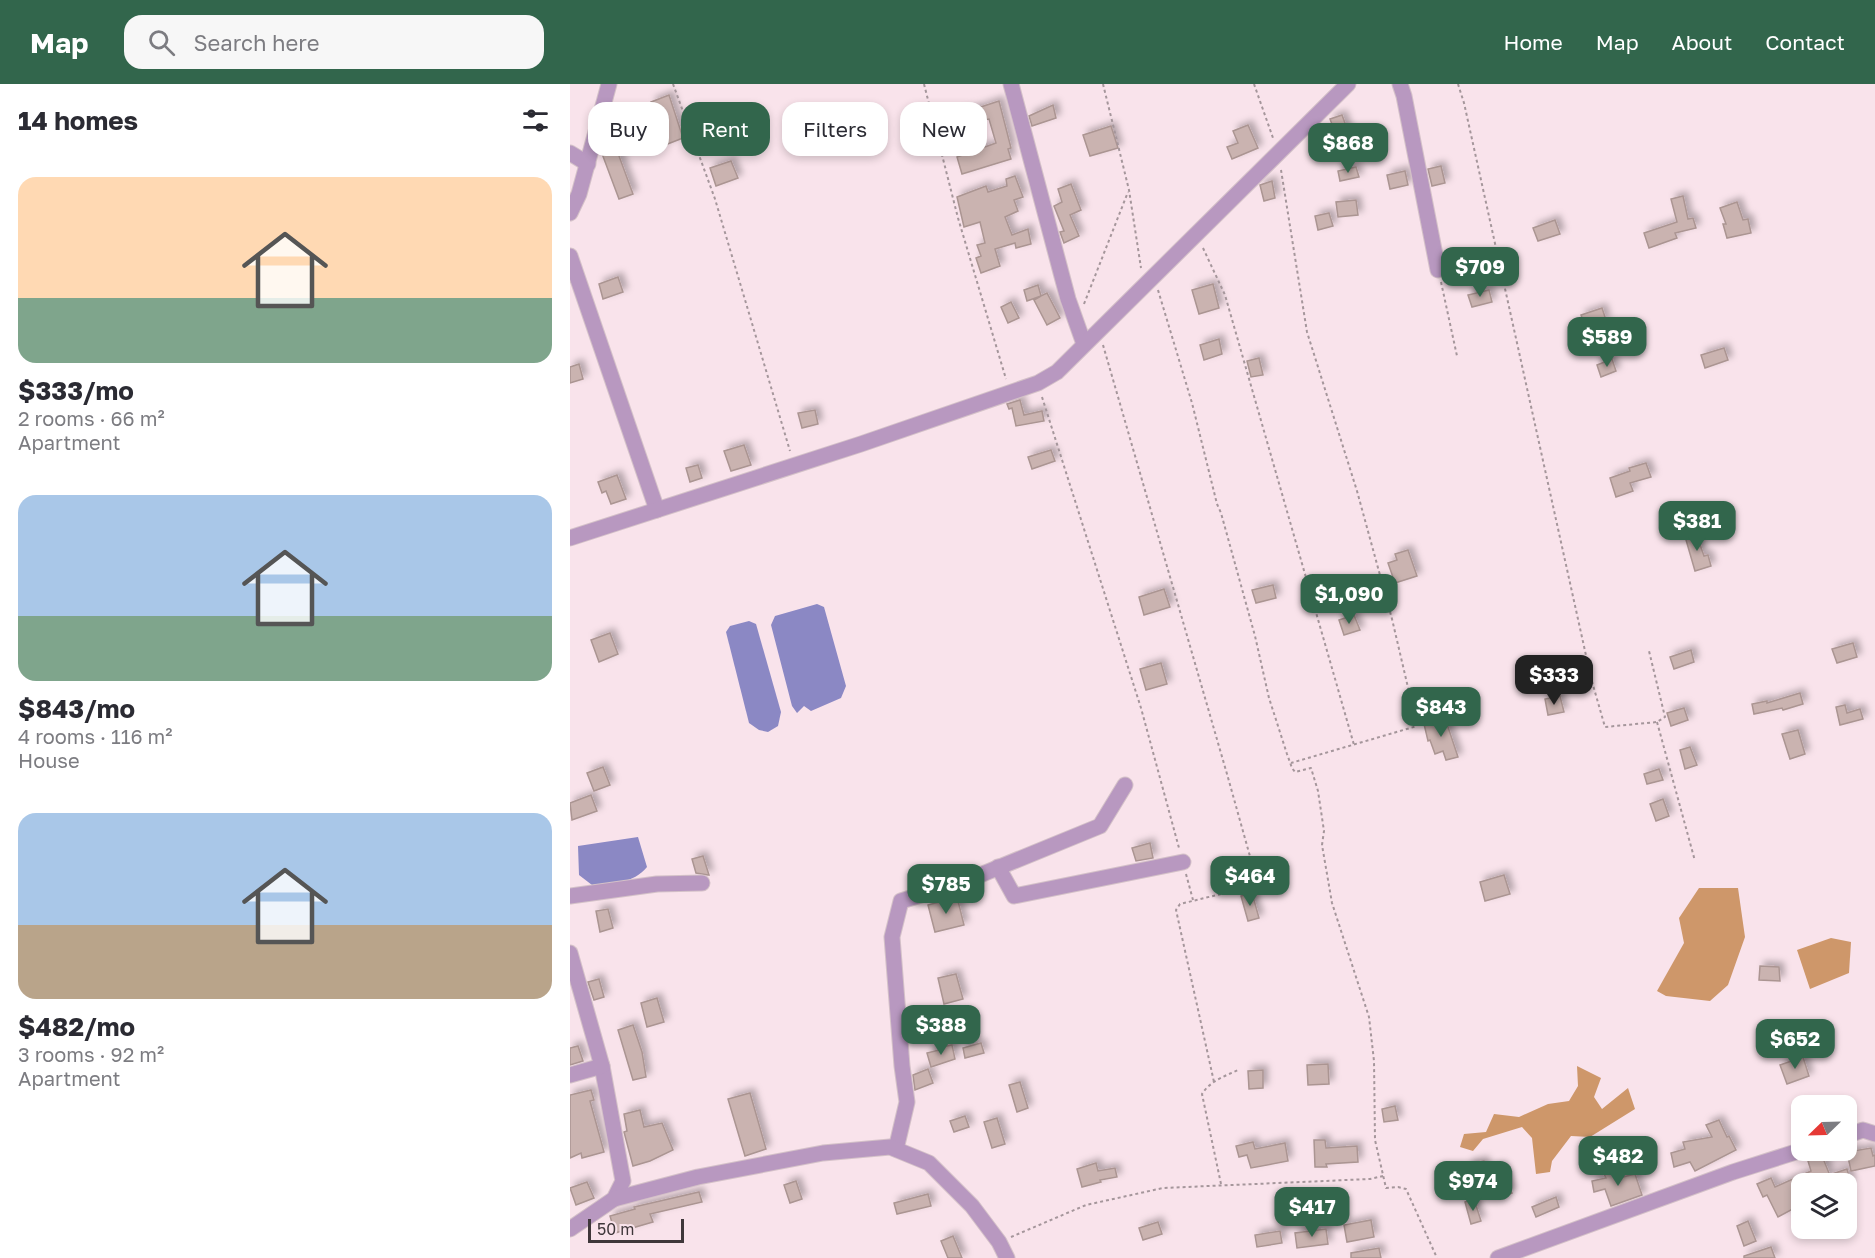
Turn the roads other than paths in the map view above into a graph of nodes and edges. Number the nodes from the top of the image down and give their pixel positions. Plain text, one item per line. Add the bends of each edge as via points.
1 (609, 84) edge
2 (1011, 84) edge
3 (1348, 84) edge
4 (1400, 84) edge
5 (570, 153) edge
6 (588, 164) junction
7 (570, 213) edge
8 (570, 256) edge
9 (1438, 270) road end
10 (1084, 344) junction
11 (657, 510) junction
12 (570, 538) edge
13 (1125, 785) dead end
14 (1182, 862) road end
15 (998, 867) junction
16 (702, 883) dead end
17 (570, 896) edge
18 (570, 953) edge
19 (602, 1066) junction
20 (570, 1075) edge
21 (1857, 1132) edge
22 (1875, 1134) edge
23 (896, 1149) junction
24 (1791, 1154) edge
25 (614, 1199) junction
26 (570, 1229) edge
27 (1007, 1258) edge
28 (1498, 1258) edge

1 - 6 street
2 - 10 street via 1068,299
3 - 10 street
4 - 9 street
5 - 6 street
6 - 7 street
8 - 11 street
10 - 11 street via 1057,372 1038,383
11 - 12 street
13 - 15 street via 1100,826
14 - 15 street via 1014,896
15 - 23 street via 901,901 892,937 907,1102
16 - 17 street via 657,884
18 - 19 street
19 - 20 street
19 - 25 street via 623,1181
21 - 22 street
23 - 25 street via 890,1146 823,1153 698,1177
23 - 27 street via 929,1163 972,1206
24 - 28 street
25 - 26 street

